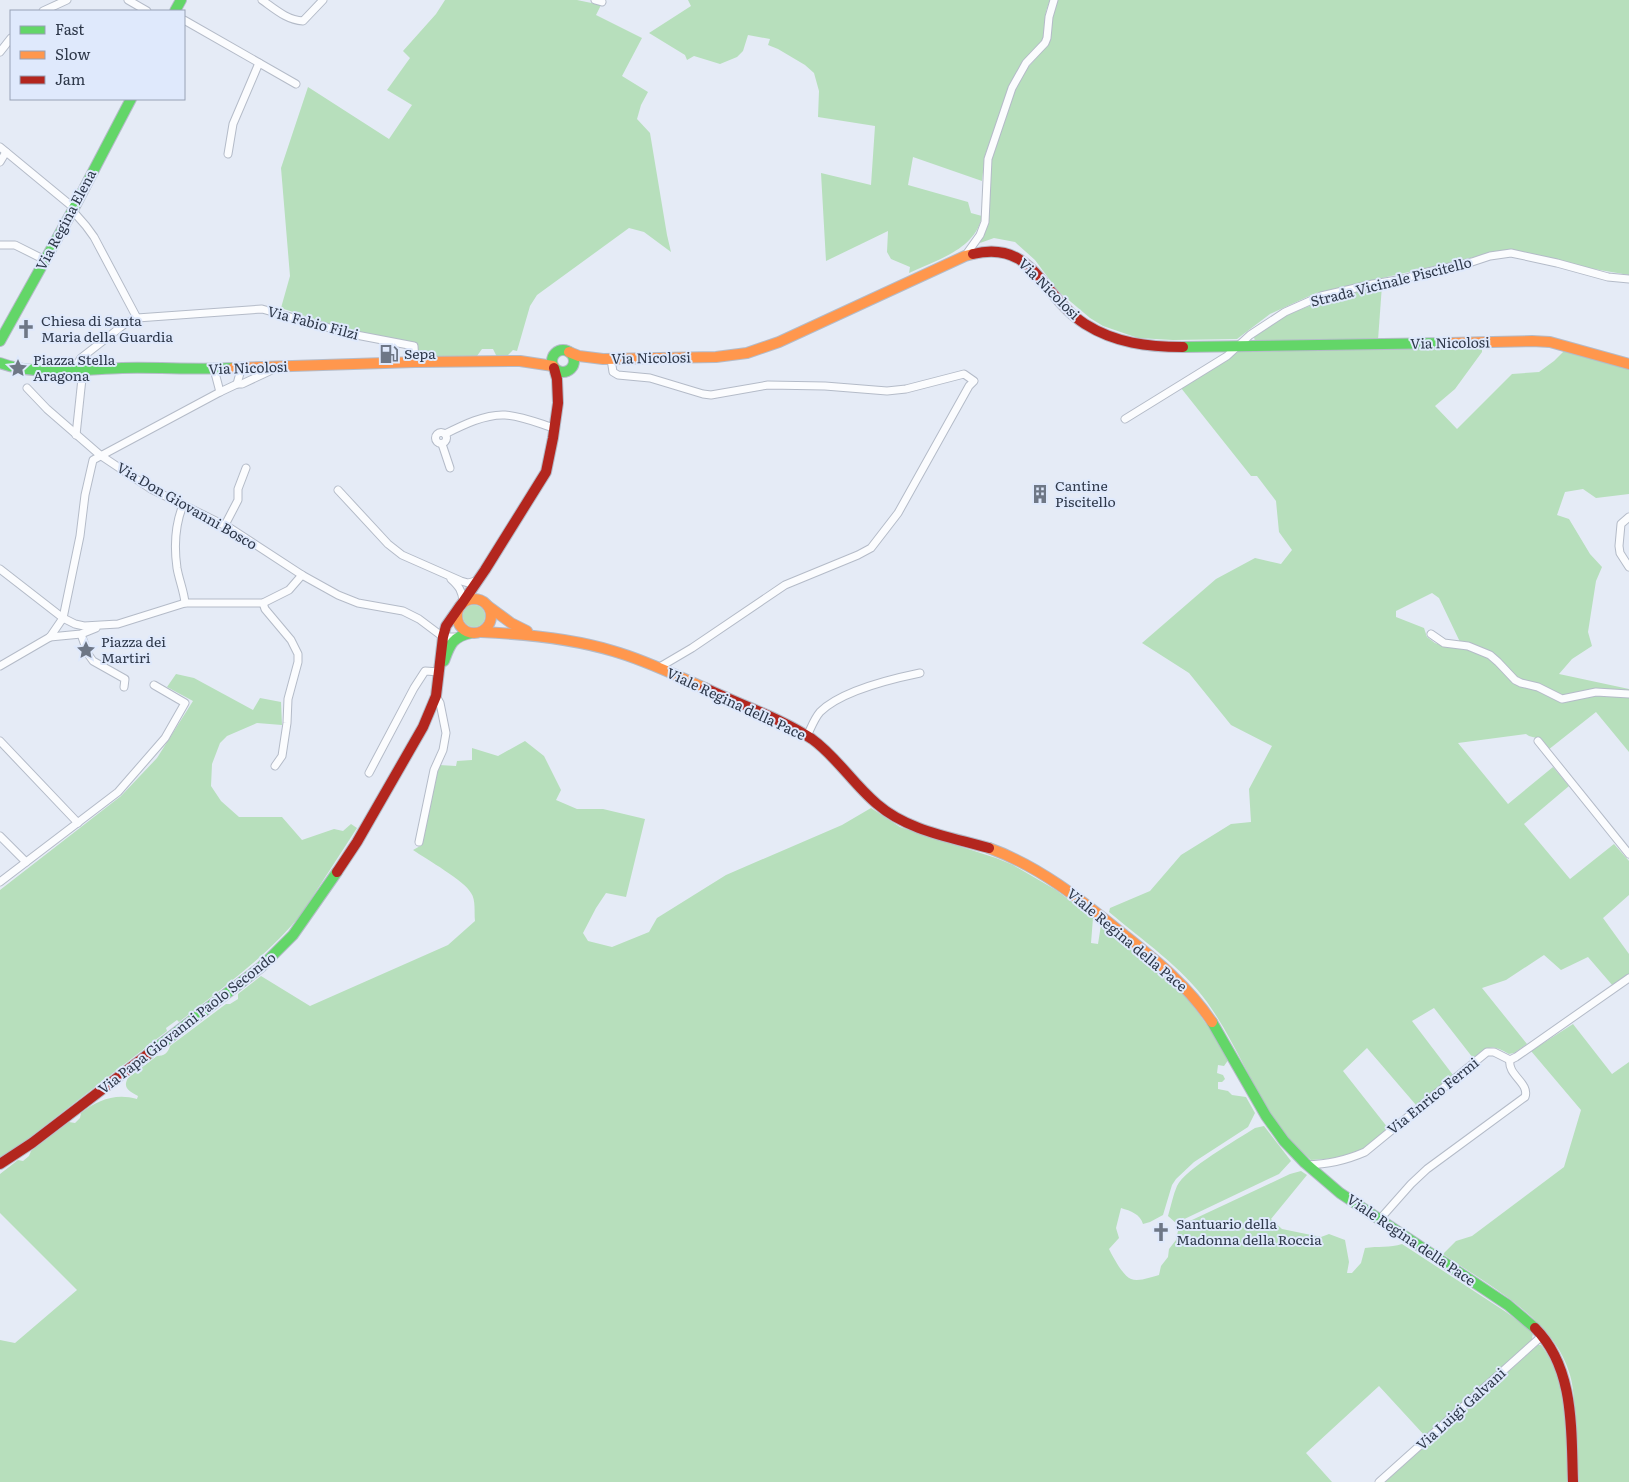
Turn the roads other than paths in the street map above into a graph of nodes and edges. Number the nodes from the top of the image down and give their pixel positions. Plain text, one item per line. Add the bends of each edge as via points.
1 (67, 0) edge
2 (128, 0) edge
3 (262, 0) edge
4 (323, 0) edge
5 (1054, 0) edge
6 (45, 10) edge
7 (145, 10) edge
8 (185, 21) edge
9 (10, 39) edge
10 (0, 52) edge
11 (259, 63) junction
12 (296, 84) dead end
13 (130, 100) edge
14 (3, 149) edge
15 (228, 154) dead end
16 (0, 162) edge
17 (73, 209) junction
18 (0, 245) edge
19 (965, 256) junction
20 (45, 260) junction
21 (1629, 280) edge
22 (137, 318) junction
23 (0, 341) edge
24 (1237, 347) junction
25 (569, 352) junction
26 (555, 353) junction
27 (607, 359) junction
28 (520, 361) junction
29 (415, 362) junction
30 (0, 363) edge
31 (1629, 364) edge
32 (277, 367) junction
33 (554, 367) junction
34 (13, 368) junction
35 (239, 368) junction
36 (78, 369) junction
37 (214, 369) junction
38 (570, 369) junction
39 (0, 372) edge
40 (237, 384) junction
41 (27, 388) dead end
42 (220, 392) junction
43 (558, 400) junction
44 (1125, 419) dead end
45 (554, 428) junction
46 (76, 435) junction
47 (100, 455) junction
48 (246, 468) dead end
49 (450, 468) dead end
50 (338, 490) dead end
51 (183, 505) junction
52 (1629, 517) edge
53 (224, 525) junction
54 (1629, 567) edge
55 (0, 569) edge
56 (485, 570) junction
57 (302, 576) junction
58 (447, 576) junction
59 (476, 581) junction
60 (263, 603) junction
61 (486, 603) junction
62 (186, 604) junction
63 (461, 604) junction
64 (62, 614) junction
65 (101, 626) junction
66 (476, 632) junction
67 (81, 634) junction
68 (1431, 634) dead end
69 (537, 636) junction
70 (50, 637) junction
71 (443, 637) junction
72 (455, 637) junction
73 (0, 666) edge
74 (658, 668) junction
75 (440, 670) junction
76 (920, 673) dead end
77 (154, 686) dead end
78 (124, 687) dead end
79 (1629, 694) edge
80 (436, 696) junction
81 (807, 736) junction
82 (0, 741) edge
83 (1538, 741) dead end
84 (275, 766) dead end
85 (369, 773) dead end
86 (78, 823) junction
87 (0, 836) edge
88 (419, 842) dead end
89 (1629, 854) edge
90 (26, 862) junction
91 (0, 882) edge
92 (1629, 978) edge
93 (1510, 1060) junction
94 (0, 1164) edge
95 (1306, 1164) junction
96 (1380, 1219) junction
97 (1542, 1335) junction
98 (1379, 1482) edge
99 (1573, 1482) edge

1 - 6 street
2 - 7 street
3 - 4 street via 284,16 304,21
5 - 19 street via 1047,38 1026,63 1012,88 988,159 985,222
8 - 11 street
9 - 10 street
11 - 12 street
11 - 15 street via 233,124
13 - 17 main road, Via Regina Elena
14 - 16 street
14 - 17 street
17 - 20 main road, Via Regina Elena
17 - 22 street via 94,238
18 - 20 street via 15,244
19 - 24 main road, Via Nicolosi via 998,250 1016,256 1026,262 1074,316 1114,339 1147,346
19 - 27 main road, Via Nicolosi via 763,349 716,357
20 - 23 main road, Via Regina Elena
21 - 24 street, Strada Vicinale Piscitello via 1511,253 1490,256 1321,296 1285,312
22 - 29 street, Via Fabio Filzi via 262,309 351,334 414,346
22 - 36 street via 81,358
24 - 31 main road, Via Nicolosi via 1541,342 1568,346
24 - 44 street, Strada Vicinale Piscitello
25 - 26 main road
25 - 27 main road
25 - 38 main road via 574,361
26 - 28 main road
26 - 33 main road via 552,359
27 - 38 main road
27 - 74 street via 618,375 650,378 711,395 768,384 887,391 964,374 974,381 898,513 871,548 785,585
28 - 29 main road, Via Nicolosi
28 - 33 main road
29 - 32 main road, Via Nicolosi
30 - 34 main road
32 - 35 main road, Via Nicolosi
32 - 40 street
33 - 38 main road via 563,372
33 - 43 main road
34 - 36 main road, Via Nicolosi
34 - 39 main road
35 - 37 main road, Via Nicolosi
35 - 40 street
36 - 37 main road, Via Nicolosi
36 - 46 street
37 - 42 street
38 - 43 main road
40 - 42 street
41 - 46 street, Via Don Giovanni Bosco
42 - 47 street
43 - 45 main road
45 - 49 street via 515,416 500,415 484,417 445,434 440,433 436,437 437,442 442,444
45 - 56 main road via 543,479
46 - 47 street, Via Don Giovanni Bosco
47 - 51 street, Via Don Giovanni Bosco
47 - 64 street via 93,460
48 - 53 street via 238,489 238,500
50 - 58 street via 388,544 402,555
51 - 53 street, Via Don Giovanni Bosco
51 - 62 street via 177,522 176,554
52 - 54 street via 1621,524 1619,546
53 - 57 street, Via Don Giovanni Bosco
55 - 64 street
56 - 59 main road
56 - 61 main road via 479,590
57 - 60 street via 289,590
57 - 71 street, Via Don Giovanni Bosco via 358,603 403,611
58 - 59 street
58 - 63 street via 462,592
59 - 63 main road
60 - 62 street
60 - 84 street via 298,654 288,700 282,756
61 - 63 main road via 471,599
61 - 66 main road via 490,623
61 - 69 main road via 511,623
62 - 65 street
63 - 66 main road via 457,613 460,626
63 - 71 main road via 446,626
64 - 65 street via 75,624
64 - 70 street
65 - 67 street
66 - 69 main road, Viale Regina della Pace
66 - 72 main road, Viale Regina della Pace
67 - 70 street
67 - 78 street via 90,658 125,679
68 - 79 street via 1444,643 1468,646 1490,656 1515,680 1538,687 1562,700 1596,692
69 - 74 main road, Viale Regina della Pace via 626,655
70 - 73 street
71 - 72 street
71 - 75 main road
72 - 75 main road
74 - 81 main road, Viale Regina della Pace
75 - 80 main road, Via Papa Giovanni Paolo Secondo
75 - 85 street via 425,671
76 - 81 street via 836,700 815,718
77 - 86 street via 185,703 152,754 118,792
80 - 88 street via 446,733 434,770
80 - 94 main road, Via Papa Giovanni Paolo Secondo via 423,727 357,842 283,946 32,1143
81 - 95 main road, Viale Regina della Pace via 831,755 868,797 887,812 926,830 1002,853 1036,869 1097,912 1167,970 1206,1013 1266,1117 1286,1145
82 - 86 street
83 - 89 street
86 - 90 street
87 - 90 street
90 - 91 street
92 - 93 street
93 - 95 street, Via Enrico Fermi via 1487,1052 1365,1152 1331,1163
93 - 96 street via 1511,1071 1525,1089 1525,1098 1427,1169
95 - 96 main road, Viale Regina della Pace via 1340,1193
96 - 97 main road, Viale Regina della Pace via 1508,1306
97 - 98 street, Via Luigi Galvani
97 - 99 main road, Viale Regina della Pace via 1560,1365 1566,1385

